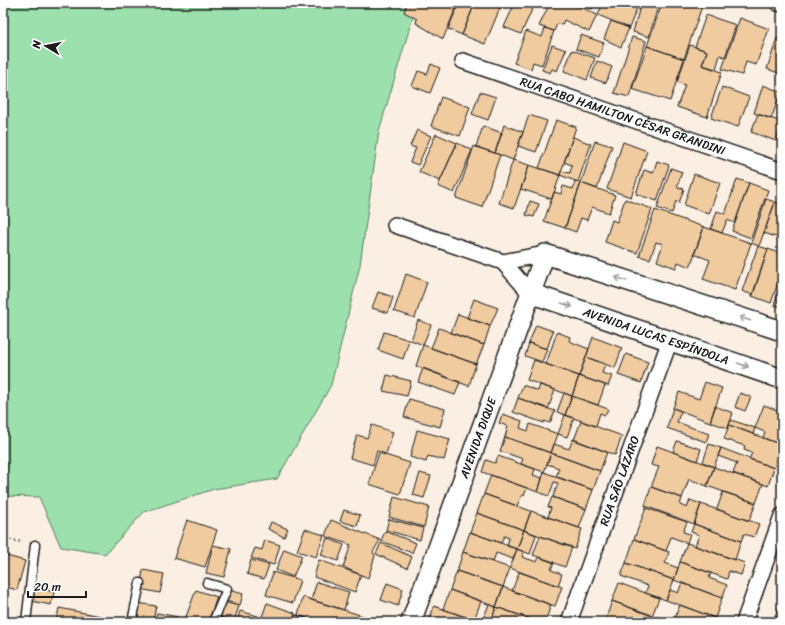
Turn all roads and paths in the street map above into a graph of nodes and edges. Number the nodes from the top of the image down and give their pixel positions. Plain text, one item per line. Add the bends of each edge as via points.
1 (778, 3) edge
2 (782, 4) edge
3 (463, 61) dead end
4 (782, 171) edge
5 (396, 225) dead end
6 (545, 254) junction
7 (503, 262) junction
8 (530, 293) junction
9 (782, 331) edge
10 (670, 340) junction
11 (782, 379) edge
12 (782, 516) edge
13 (3, 538) edge
14 (34, 545) joint
15 (140, 583) dead end
16 (207, 583) dead end
17 (26, 622) edge
18 (132, 622) edge
19 (213, 622) edge
20 (296, 622) edge
21 (303, 622) edge
22 (411, 622) edge
23 (569, 622) edge
24 (744, 622) edge

1 - 2 street
3 - 4 street, RUA CABO HAMILTON CÉSAR GRANDINI
5 - 7 street
6 - 7 street
6 - 8 street, AVENIDA DIQUE
9 -> 6 street
7 - 8 street
8 -> 10 street, AVENIDA LUCAS ESPÍNDOLA
8 - 22 street, AVENIDA DIQUE
10 -> 11 street, AVENIDA LUCAS ESPÍNDOLA
10 - 23 street, RUA SÃO LÁZARO
12 - 24 street
13 - 14 path
14 - 17 lane
15 - 18 lane
16 - 19 lane via 227,590
20 - 21 lane

